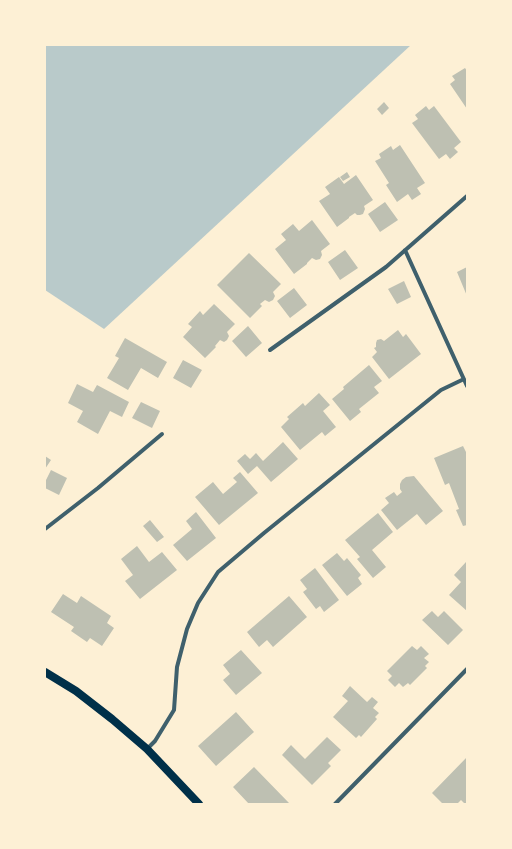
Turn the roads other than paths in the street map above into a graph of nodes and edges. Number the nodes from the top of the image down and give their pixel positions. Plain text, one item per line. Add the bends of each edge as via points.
1 (467, 196) edge
2 (405, 250) junction
3 (270, 350) dead end
4 (464, 379) junction
5 (467, 386) edge
6 (162, 434) dead end
7 (45, 529) edge
8 (467, 669) edge
9 (45, 672) edge
10 (147, 749) junction
11 (199, 804) edge
12 (335, 804) edge

1 - 2 street
2 - 3 street via 386,267
2 - 4 street
4 - 5 street
4 - 10 street via 441,390 218,572 198,603 187,629 177,667 174,710
6 - 7 street
8 - 12 street
9 - 10 main road via 76,691
10 - 11 main road

